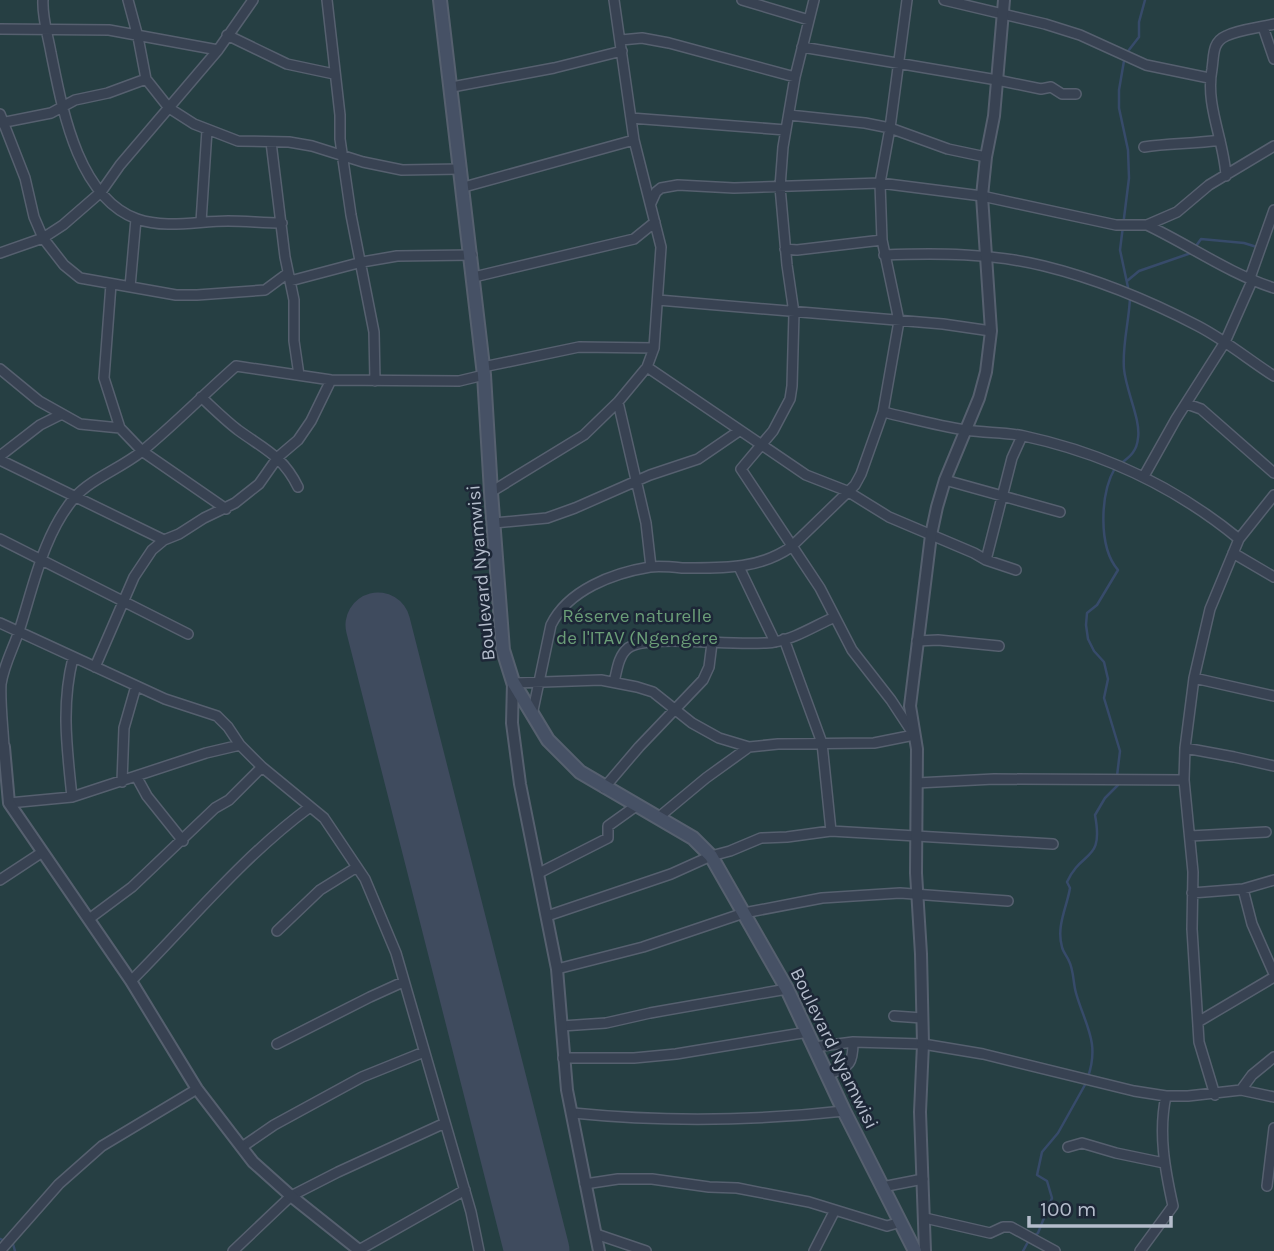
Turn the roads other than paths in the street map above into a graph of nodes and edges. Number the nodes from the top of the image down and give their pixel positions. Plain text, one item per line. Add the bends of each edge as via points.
1 (43, 0) edge
2 (128, 0) edge
3 (253, 0) edge
4 (327, 0) edge
5 (440, 0) edge
6 (614, 0) edge
7 (742, 0) edge
8 (814, 0) edge
9 (907, 0) edge
10 (944, 0) edge
11 (1004, 0) edge
12 (1004, 14) junction
13 (809, 20) junction
14 (1274, 24) edge
15 (1263, 27) junction
16 (0, 29) edge
17 (47, 30) junction
18 (227, 35) junction
19 (138, 37) junction
20 (621, 40) junction
21 (802, 47) junction
22 (218, 50) junction
23 (622, 51) junction
24 (1274, 59) edge
25 (898, 64) junction
26 (334, 74) junction
27 (795, 77) junction
28 (1209, 78) junction
29 (146, 79) junction
30 (997, 80) junction
31 (452, 87) junction
32 (1076, 94) dead end
33 (62, 107) junction
34 (169, 108) junction
35 (789, 115) junction
36 (631, 118) junction
37 (1, 120) edge
38 (890, 128) junction
39 (207, 130) junction
40 (786, 130) junction
41 (634, 140) junction
42 (1220, 140) junction
43 (271, 142) junction
44 (1274, 146) edge
45 (1144, 147) dead end
46 (344, 154) junction
47 (986, 157) junction
48 (461, 169) junction
49 (1226, 176) junction
50 (644, 177) junction
51 (880, 184) junction
52 (464, 187) junction
53 (780, 187) junction
54 (661, 188) junction
55 (102, 192) junction
56 (982, 196) junction
57 (651, 204) junction
58 (1274, 210) edge
59 (136, 219) junction
60 (201, 222) junction
61 (656, 222) junction
62 (282, 223) junction
63 (1271, 224) edge
64 (1147, 225) junction
65 (43, 238) junction
66 (882, 240) junction
67 (785, 249) junction
68 (0, 253) edge
69 (472, 255) junction
70 (884, 255) junction
71 (984, 256) junction
72 (362, 262) junction
73 (474, 276) junction
74 (289, 277) junction
75 (1252, 281) junction
76 (111, 284) junction
77 (130, 287) junction
78 (1274, 288) edge
79 (657, 300) junction
80 (794, 313) junction
81 (899, 321) junction
82 (991, 331) junction
83 (1225, 342) junction
84 (654, 348) junction
85 (647, 367) junction
86 (0, 369) edge
87 (484, 371) junction
88 (299, 375) junction
89 (1274, 376) edge
90 (331, 380) junction
91 (375, 381) junction
92 (201, 397) junction
93 (618, 402) junction
94 (1187, 404) junction
95 (883, 412) junction
96 (62, 414) junction
97 (120, 428) junction
98 (966, 430) junction
99 (739, 431) junction
100 (1022, 436) junction
101 (762, 446) junction
102 (142, 451) junction
103 (278, 457) junction
104 (0, 458) edge
105 (1274, 473) edge
106 (1144, 476) junction
107 (945, 480) junction
108 (636, 481) junction
109 (298, 487) dead end
110 (847, 491) junction
111 (491, 492) junction
112 (1274, 495) edge
113 (75, 497) junction
114 (1001, 497) junction
115 (226, 509) junction
116 (1060, 512) dead end
117 (494, 523) junction
118 (931, 535) junction
119 (1239, 538) junction
120 (0, 539) edge
121 (164, 540) junction
122 (791, 547) junction
123 (1233, 553) junction
124 (41, 560) junction
125 (986, 560) junction
126 (651, 567) junction
127 (739, 567) junction
128 (1016, 570) dead end
129 (1274, 577) edge
130 (123, 601) junction
131 (835, 617) junction
132 (0, 623) edge
133 (19, 632) junction
134 (188, 634) dead end
135 (779, 641) junction
136 (917, 641) junction
137 (712, 643) junction
138 (999, 646) dead end
139 (73, 658) junction
140 (95, 667) junction
141 (1194, 678) junction
142 (539, 682) junction
143 (614, 682) junction
144 (513, 683) junction
145 (1, 685) edge
146 (135, 686) junction
147 (1274, 695) edge
148 (675, 709) junction
149 (532, 715) junction
150 (914, 735) junction
151 (822, 743) junction
152 (240, 745) junction
153 (2, 747) edge
154 (749, 747) junction
155 (1185, 748) junction
156 (262, 766) junction
157 (1274, 766) edge
158 (136, 776) junction
159 (1184, 780) junction
160 (122, 782) junction
161 (917, 783) junction
162 (604, 788) junction
163 (72, 797) junction
164 (5, 804) edge
165 (310, 807) junction
166 (636, 807) junction
167 (659, 817) junction
168 (831, 831) junction
169 (1266, 832) dead end
170 (916, 835) junction
171 (1190, 836) junction
172 (183, 841) junction
173 (1053, 844) dead end
174 (41, 853) junction
175 (711, 856) junction
176 (357, 867) junction
177 (539, 873) junction
178 (0, 880) edge
179 (1274, 880) edge
180 (1242, 889) junction
181 (1192, 893) junction
182 (918, 894) junction
183 (1008, 901) dead end
184 (744, 914) junction
185 (547, 916) junction
186 (89, 919) junction
187 (277, 931) dead end
188 (557, 969) junction
189 (1274, 975) edge
190 (131, 981) junction
191 (403, 982) junction
192 (787, 989) junction
193 (894, 1016) dead end
194 (922, 1018) junction
195 (1198, 1022) junction
196 (562, 1026) junction
197 (808, 1032) junction
198 (853, 1042) junction
199 (278, 1044) dead end
200 (923, 1044) junction
201 (814, 1047) junction
202 (424, 1052) junction
203 (563, 1058) junction
204 (1274, 1058) edge
205 (827, 1075) junction
206 (197, 1089) junction
207 (1241, 1090) junction
208 (1215, 1095) junction
209 (1166, 1096) junction
210 (1274, 1097) edge
211 (844, 1111) junction
212 (573, 1114) junction
213 (445, 1124) junction
214 (1274, 1128) edge
215 (242, 1147) junction
216 (1068, 1147) dead end
217 (1164, 1163) junction
218 (923, 1179) junction
219 (585, 1184) junction
220 (1267, 1186) dead end
221 (882, 1187) junction
222 (465, 1190) junction
223 (291, 1196) junction
224 (835, 1210) junction
225 (925, 1218) junction
226 (901, 1222) junction
227 (596, 1234) junction
228 (356, 1250) edge
229 (0, 1251) edge
230 (233, 1251) edge
231 (479, 1251) edge
232 (599, 1251) edge
233 (646, 1251) edge
234 (814, 1251) edge
235 (915, 1251) edge
236 (925, 1251) edge
237 (1055, 1251) edge
238 (1140, 1251) edge

1 - 17 street
2 - 19 street
3 - 18 street
4 - 26 street
5 - 31 main road, Boulevard Nyamwisi
6 - 20 street
7 - 13 street
8 - 13 street
9 - 25 street
10 - 12 street
11 - 12 street
12 - 28 street via 1074,33 1146,65
12 - 30 street
13 - 21 street
14 - 15 street
15 - 24 street
15 - 28 street via 1225,36 1216,44
16 - 17 street
17 - 19 street via 109,30
17 - 33 street
18 - 22 street
18 - 26 street via 288,64
19 - 22 street
19 - 29 street
20 - 23 street
20 - 27 street via 669,43
21 - 25 street
21 - 27 street
22 - 34 street
23 - 31 street
23 - 36 street
25 - 30 street
25 - 38 street
26 - 46 street
27 - 35 street
28 - 42 street
29 - 33 street
29 - 34 street
30 - 32 street
30 - 47 street
31 - 48 main road, Boulevard Nyamwisi
33 - 37 street via 51,113
33 - 55 street via 83,166
34 - 39 street
34 - 55 street
35 - 38 street
35 - 40 street
36 - 40 street
36 - 41 street
37 - 65 street
38 - 47 street
38 - 51 street
39 - 43 street via 238,141
39 - 60 street
40 - 53 street
41 - 50 street
41 - 52 street
42 - 45 street
42 - 49 street
43 - 46 street
43 - 62 street
44 - 49 street
46 - 48 street via 402,170
46 - 72 street
47 - 56 street
48 - 52 main road, Boulevard Nyamwisi
49 - 64 street via 1177,212
50 - 54 street
50 - 57 street
51 - 53 street
51 - 56 street
51 - 66 street
52 - 69 main road, Boulevard Nyamwisi
53 - 54 street
53 - 67 street
54 - 57 street
55 - 59 street
55 - 65 street
56 - 64 street via 1116,225
56 - 71 street
57 - 61 street
58 - 63 street
59 - 60 street
59 - 77 street
60 - 62 street
61 - 73 street via 634,239
61 - 79 street via 661,247
62 - 74 street
63 - 75 street
64 - 75 street
65 - 68 street
65 - 76 street via 80,278
66 - 67 street
66 - 70 street
67 - 80 street
69 - 72 street via 397,256
69 - 73 main road, Boulevard Nyamwisi
70 - 71 street
70 - 81 street
71 - 82 street
71 - 83 street via 1043,266 1111,287
72 - 74 street
72 - 91 street
73 - 87 main road, Boulevard Nyamwisi
74 - 77 street via 265,290 197,295
74 - 88 street
75 - 78 street
75 - 83 street
76 - 77 street
76 - 97 street via 104,378
79 - 80 street
79 - 84 street
80 - 81 street
80 - 101 street via 790,399
81 - 82 street
81 - 95 street
82 - 98 street via 986,372
83 - 89 street
83 - 94 street
84 - 85 street
84 - 87 street via 579,347
85 - 93 street
85 - 99 street
86 - 96 street
87 - 91 street via 459,381
87 - 111 main road, Boulevard Nyamwisi
88 - 90 street
88 - 92 street via 236,366
90 - 91 street
90 - 103 street via 298,440
92 - 102 street
92 - 103 street
93 - 108 street
93 - 111 street via 584,435
94 - 105 street via 1201,409
94 - 106 street
95 - 98 street
95 - 110 street via 862,474
96 - 97 street via 80,424
96 - 104 street via 40,425
97 - 102 street
98 - 100 street
98 - 107 street
99 - 101 street
99 - 108 street via 698,459
100 - 106 street
100 - 114 street
101 - 110 street via 806,475
101 - 122 street via 741,469
102 - 113 street
102 - 115 street
103 - 109 street
103 - 115 street via 259,484
104 - 113 street
106 - 119 street
107 - 114 street
107 - 118 street
108 - 117 street via 547,518
108 - 126 street
110 - 118 street via 889,517
110 - 122 street
111 - 117 main road, Boulevard Nyamwisi
112 - 119 street
113 - 121 street
113 - 124 street
114 - 116 street
114 - 125 street
115 - 121 street
117 - 144 main road, Boulevard Nyamwisi via 503,650
118 - 125 street
118 - 136 street
119 - 123 street
120 - 124 street
121 - 130 street via 147,556
122 - 127 street via 780,555
122 - 131 street
123 - 129 street
123 - 141 street via 1210,609
124 - 130 street
124 - 133 street
125 - 128 street
126 - 127 street
126 - 142 street via 618,575 571,598 551,625
127 - 135 street
130 - 134 street
130 - 140 street
131 - 135 street
131 - 150 street via 852,650
132 - 133 street
133 - 139 street
133 - 145 street
135 - 137 street
135 - 151 street
136 - 138 street
136 - 150 street via 910,706
137 - 143 street via 662,641 629,647 620,659
137 - 148 street via 703,680
139 - 140 street
139 - 163 street via 66,685 65,727
140 - 146 street
141 - 147 street
141 - 155 street
142 - 143 street
142 - 144 street
142 - 149 street
143 - 148 street via 653,692
144 - 149 main road, Boulevard Nyamwisi
144 - 177 street via 518,772
145 - 153 street
146 - 152 street via 217,716
146 - 160 street via 124,729
148 - 154 street via 719,738
148 - 162 street
149 - 162 main road, Boulevard Nyamwisi via 562,756
150 - 151 street via 874,743
150 - 161 street
151 - 154 street
151 - 168 street
152 - 156 street
152 - 158 street
153 - 164 street
154 - 167 street
155 - 157 street
155 - 159 street
156 - 165 street
156 - 172 street
158 - 160 street
158 - 172 street
159 - 161 street
159 - 171 street
160 - 163 street
161 - 170 street
162 - 166 main road, Boulevard Nyamwisi
163 - 164 street
164 - 174 street
165 - 176 street via 324,818
165 - 190 street via 245,860
166 - 167 main road, Boulevard Nyamwisi
166 - 177 street via 608,826 608,838
167 - 175 main road, Boulevard Nyamwisi via 693,838
168 - 170 street
168 - 175 street via 761,838
169 - 171 street
170 - 173 street
170 - 182 street
171 - 181 street
172 - 186 street
174 - 178 street
174 - 186 street
175 - 184 main road, Boulevard Nyamwisi
175 - 185 street
176 - 187 street via 320,890
176 - 191 street via 396,953
177 - 185 street
179 - 180 street
180 - 181 street
180 - 189 street
181 - 195 street
182 - 183 street
182 - 184 street via 822,898
182 - 194 street
184 - 188 street
184 - 192 main road, Boulevard Nyamwisi
185 - 188 street
186 - 190 street
188 - 196 street
189 - 195 street
190 - 206 street
191 - 199 street
191 - 202 street
192 - 196 street via 606,1023
192 - 197 main road, Boulevard Nyamwisi
193 - 194 street
194 - 200 street
195 - 208 street via 1199,1042
196 - 203 street
197 - 201 main road, Boulevard Nyamwisi
197 - 203 street via 676,1054
198 - 200 street
198 - 201 street
198 - 205 street via 852,1062
200 - 209 street
200 - 218 street
201 - 205 main road, Boulevard Nyamwisi
202 - 213 street
202 - 215 street via 327,1095
203 - 212 street
204 - 207 street
205 - 211 main road, Boulevard Nyamwisi
206 - 215 street
206 - 229 street via 103,1146 60,1184
207 - 208 street
207 - 210 street
208 - 209 street
209 - 217 street
211 - 212 street via 758,1119
211 - 221 main road, Boulevard Nyamwisi
212 - 219 street
213 - 222 street
213 - 223 street
214 - 220 street
215 - 223 street
216 - 217 street via 1083,1143
217 - 238 street via 1172,1206
218 - 221 street
218 - 225 street
219 - 224 street via 652,1179 737,1188
219 - 227 street
221 - 226 main road, Boulevard Nyamwisi
222 - 228 street
222 - 231 street
223 - 228 street
223 - 230 street
224 - 226 street via 887,1226
224 - 234 street
225 - 236 street
225 - 237 street via 990,1233 1010,1227
226 - 235 main road, Boulevard Nyamwisi
227 - 232 street
227 - 233 street

